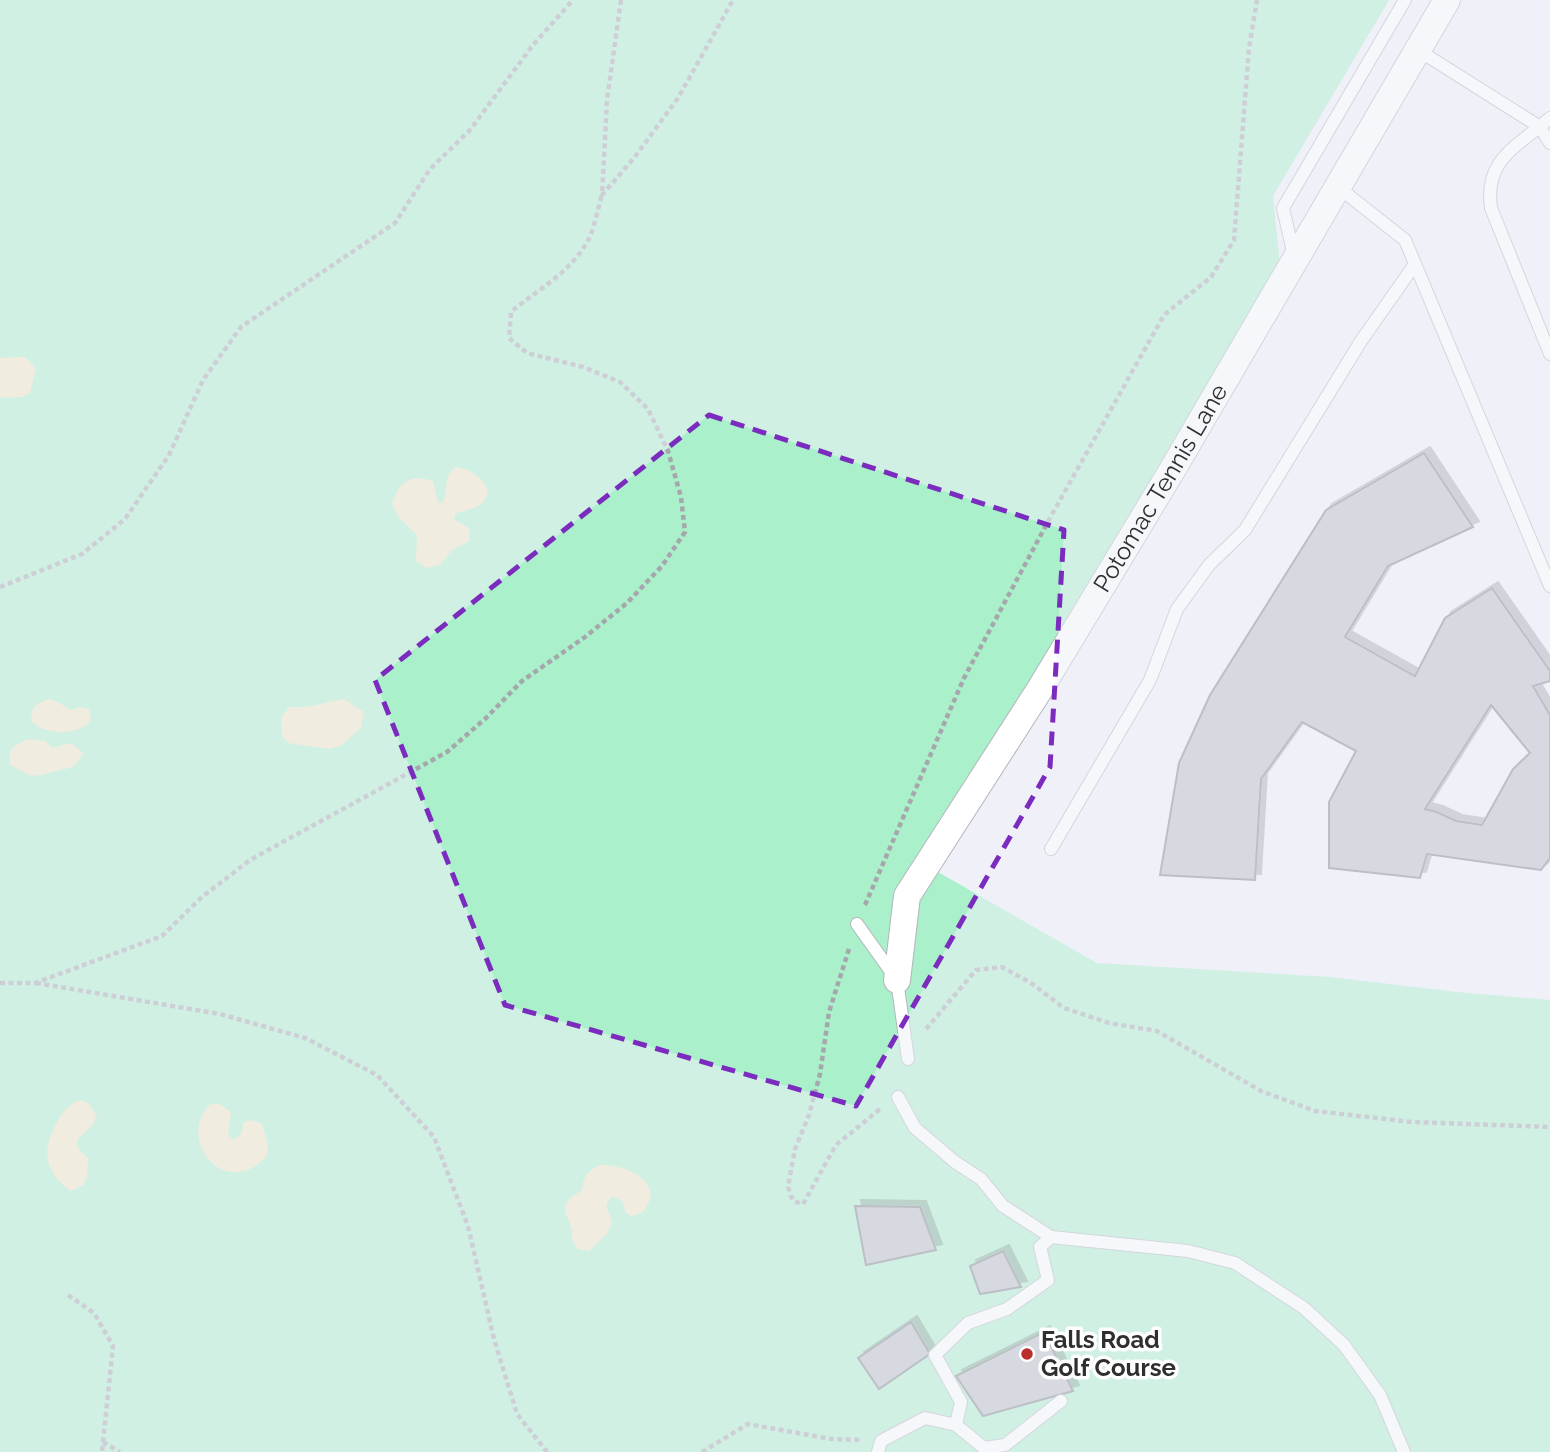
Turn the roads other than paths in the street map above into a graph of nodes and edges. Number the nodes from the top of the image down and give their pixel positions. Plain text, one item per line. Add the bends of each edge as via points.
1 (1405, 0) edge
2 (1447, 0) edge
3 (1418, 50) junction
4 (1545, 123) edge
5 (1550, 142) edge
6 (1338, 187) junction
7 (1295, 260) junction
8 (1415, 264) junction
9 (1550, 354) edge
10 (1550, 586) edge
11 (1051, 849) dead end
12 (857, 924) dead end
13 (897, 980) junction
14 (908, 1059) dead end
15 (898, 1097) dead end
16 (1051, 1237) junction
17 (1061, 1401) dead end
18 (956, 1424) junction
19 (880, 1446) edge
20 (1405, 1452) edge

1 - 7 lane via 1283,208
2 - 3 street, Potomac Tennis Lane
3 - 4 lane
3 - 6 street, Potomac Tennis Lane
4 - 5 lane
4 - 9 lane via 1501,159 1489,191 1491,208
6 - 7 street, Potomac Tennis Lane
6 - 8 lane via 1405,240
7 - 13 street, Potomac Tennis Lane via 1040,689 907,896
8 - 10 lane
8 - 11 lane via 1361,341 1245,530 1209,565 1177,609 1150,680
12 - 13 lane
13 - 14 lane
15 - 16 lane via 915,1128 981,1179 1003,1206
16 - 18 lane via 1040,1247 1048,1280 1007,1309 968,1323 935,1355 961,1402
16 - 20 lane via 1188,1251 1236,1263 1304,1308 1344,1345 1380,1395
17 - 18 lane via 1005,1445 984,1448
18 - 19 lane via 925,1418

